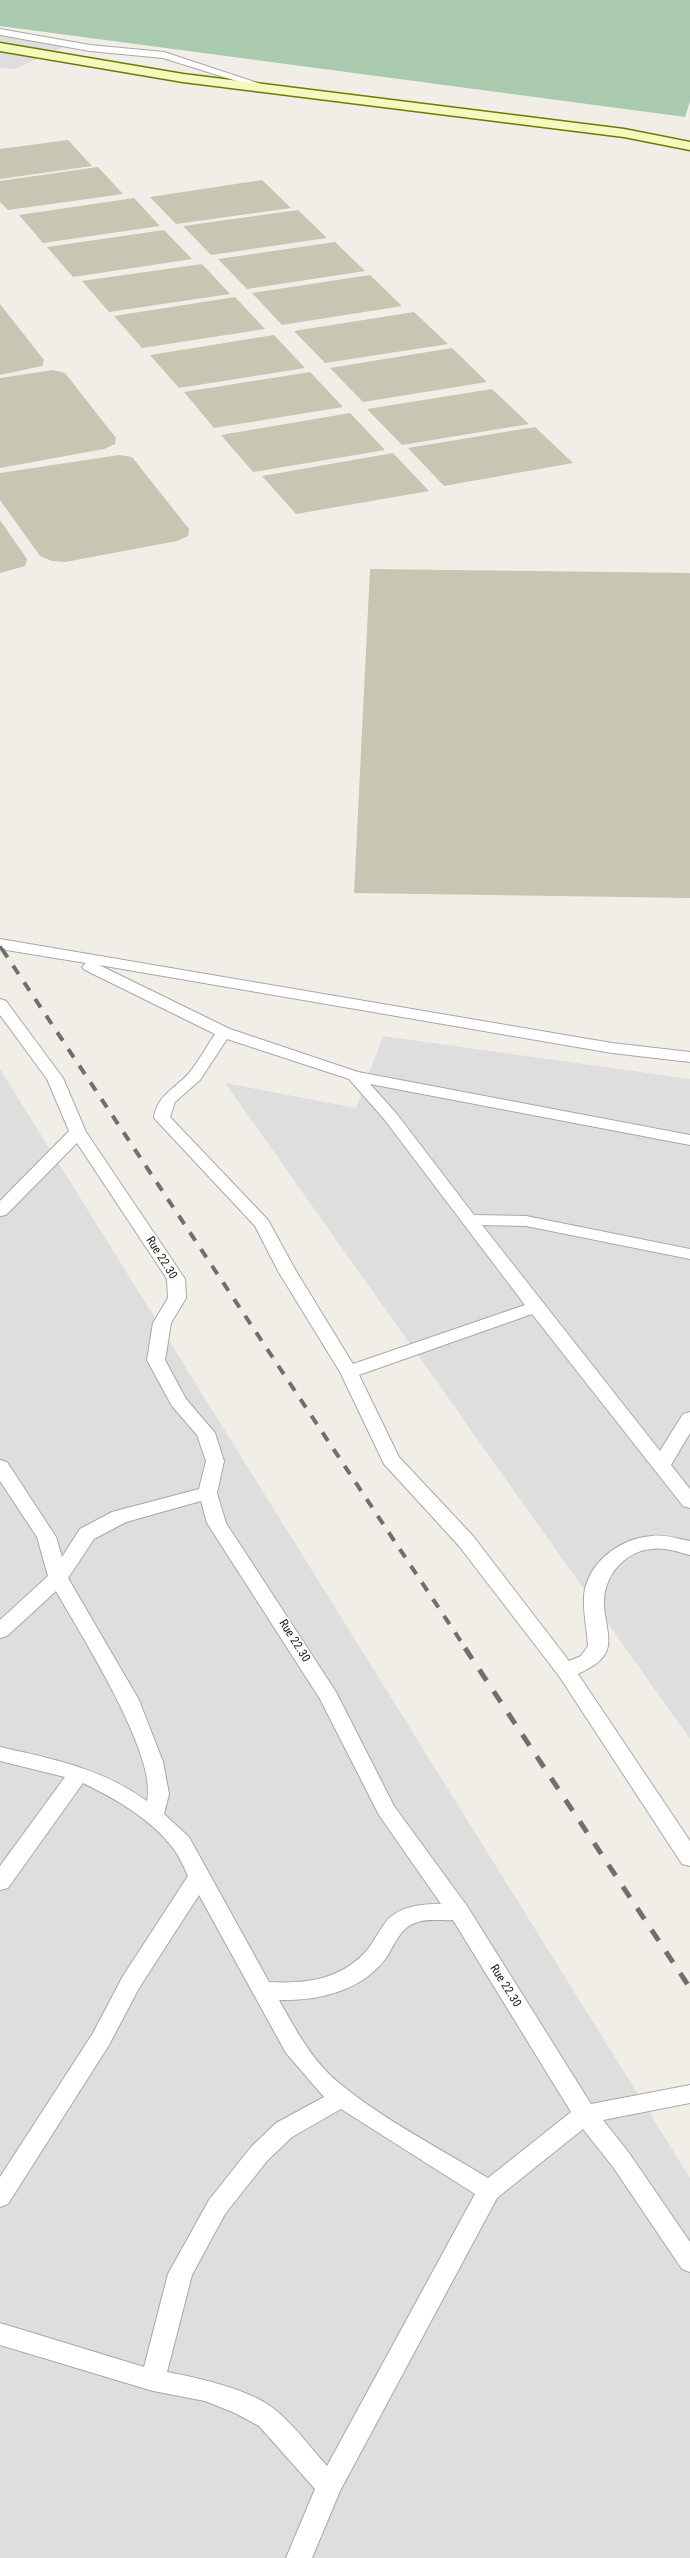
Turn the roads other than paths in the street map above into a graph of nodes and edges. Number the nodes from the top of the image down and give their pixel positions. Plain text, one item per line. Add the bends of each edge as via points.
1 (0, 32) edge
2 (0, 47) edge
3 (268, 88) junction
4 (690, 146) edge
5 (0, 944) edge
6 (57, 954) junction
7 (0, 1004) edge
8 (224, 1032) junction
9 (690, 1057) edge
10 (355, 1076) junction
11 (78, 1132) junction
12 (690, 1140) edge
13 (0, 1211) edge
14 (470, 1220) junction
15 (690, 1254) edge
16 (536, 1307) junction
17 (350, 1372) junction
18 (690, 1418) edge
19 (661, 1465) junction
20 (0, 1466) edge
21 (208, 1493) junction
22 (690, 1502) edge
23 (690, 1548) edge
24 (58, 1578) junction
25 (0, 1632) edge
26 (566, 1671) junction
27 (0, 1754) edge
28 (78, 1773) junction
29 (153, 1816) junction
30 (690, 1858) edge
31 (200, 1875) junction
32 (0, 1882) edge
33 (459, 1912) junction
34 (264, 1990) junction
35 (690, 2094) edge
36 (342, 2098) junction
37 (585, 2114) junction
38 (489, 2191) junction
39 (0, 2197) edge
40 (690, 2262) edge
41 (0, 2334) edge
42 (153, 2380) junction
43 (330, 2486) junction
44 (299, 2558) edge

1 - 3 street via 90,48 164,55
2 - 3 street via 144,72
3 - 4 street via 614,132
5 - 6 street
6 - 8 street via 108,974
6 - 9 street via 612,1048
7 - 11 street, Rue 22.30 via 54,1078
8 - 10 street
8 - 17 street via 193,1078 171,1094 162,1109 162,1118 262,1224 287,1271
10 - 12 street
10 - 14 street
11 - 13 street
11 - 21 street, Rue 22.30 via 176,1279 177,1298 162,1323 156,1360 178,1402 206,1433 215,1461
14 - 15 street via 526,1221
14 - 16 street
16 - 17 street
16 - 19 street
17 - 26 street via 391,1460 466,1541
18 - 19 street
19 - 22 street
20 - 24 street via 46,1537
21 - 24 street via 119,1517 87,1534
21 - 33 street, Rue 22.30 via 217,1523 329,1697 386,1810
23 - 26 street via 652,1542 634,1546 603,1569 595,1589 598,1647 588,1661
24 - 25 street
24 - 29 street via 132,1709 153,1762 160,1794
26 - 30 street
27 - 28 street
28 - 29 street via 120,1792
28 - 32 street
29 - 31 street via 181,1843
31 - 34 street
31 - 39 street
33 - 34 street via 417,1914 404,1918 392,1929 376,1955 351,1976 329,1988 305,1992
33 - 37 street, Rue 22.30
34 - 36 street via 294,2047 330,2089
35 - 37 street
36 - 38 street
36 - 42 street via 284,2130 259,2154 217,2207 180,2274
37 - 38 street
37 - 40 street, Rue 22.30 via 621,2160
38 - 43 street
41 - 42 street
42 - 43 street via 208,2390 268,2418
43 - 44 street

